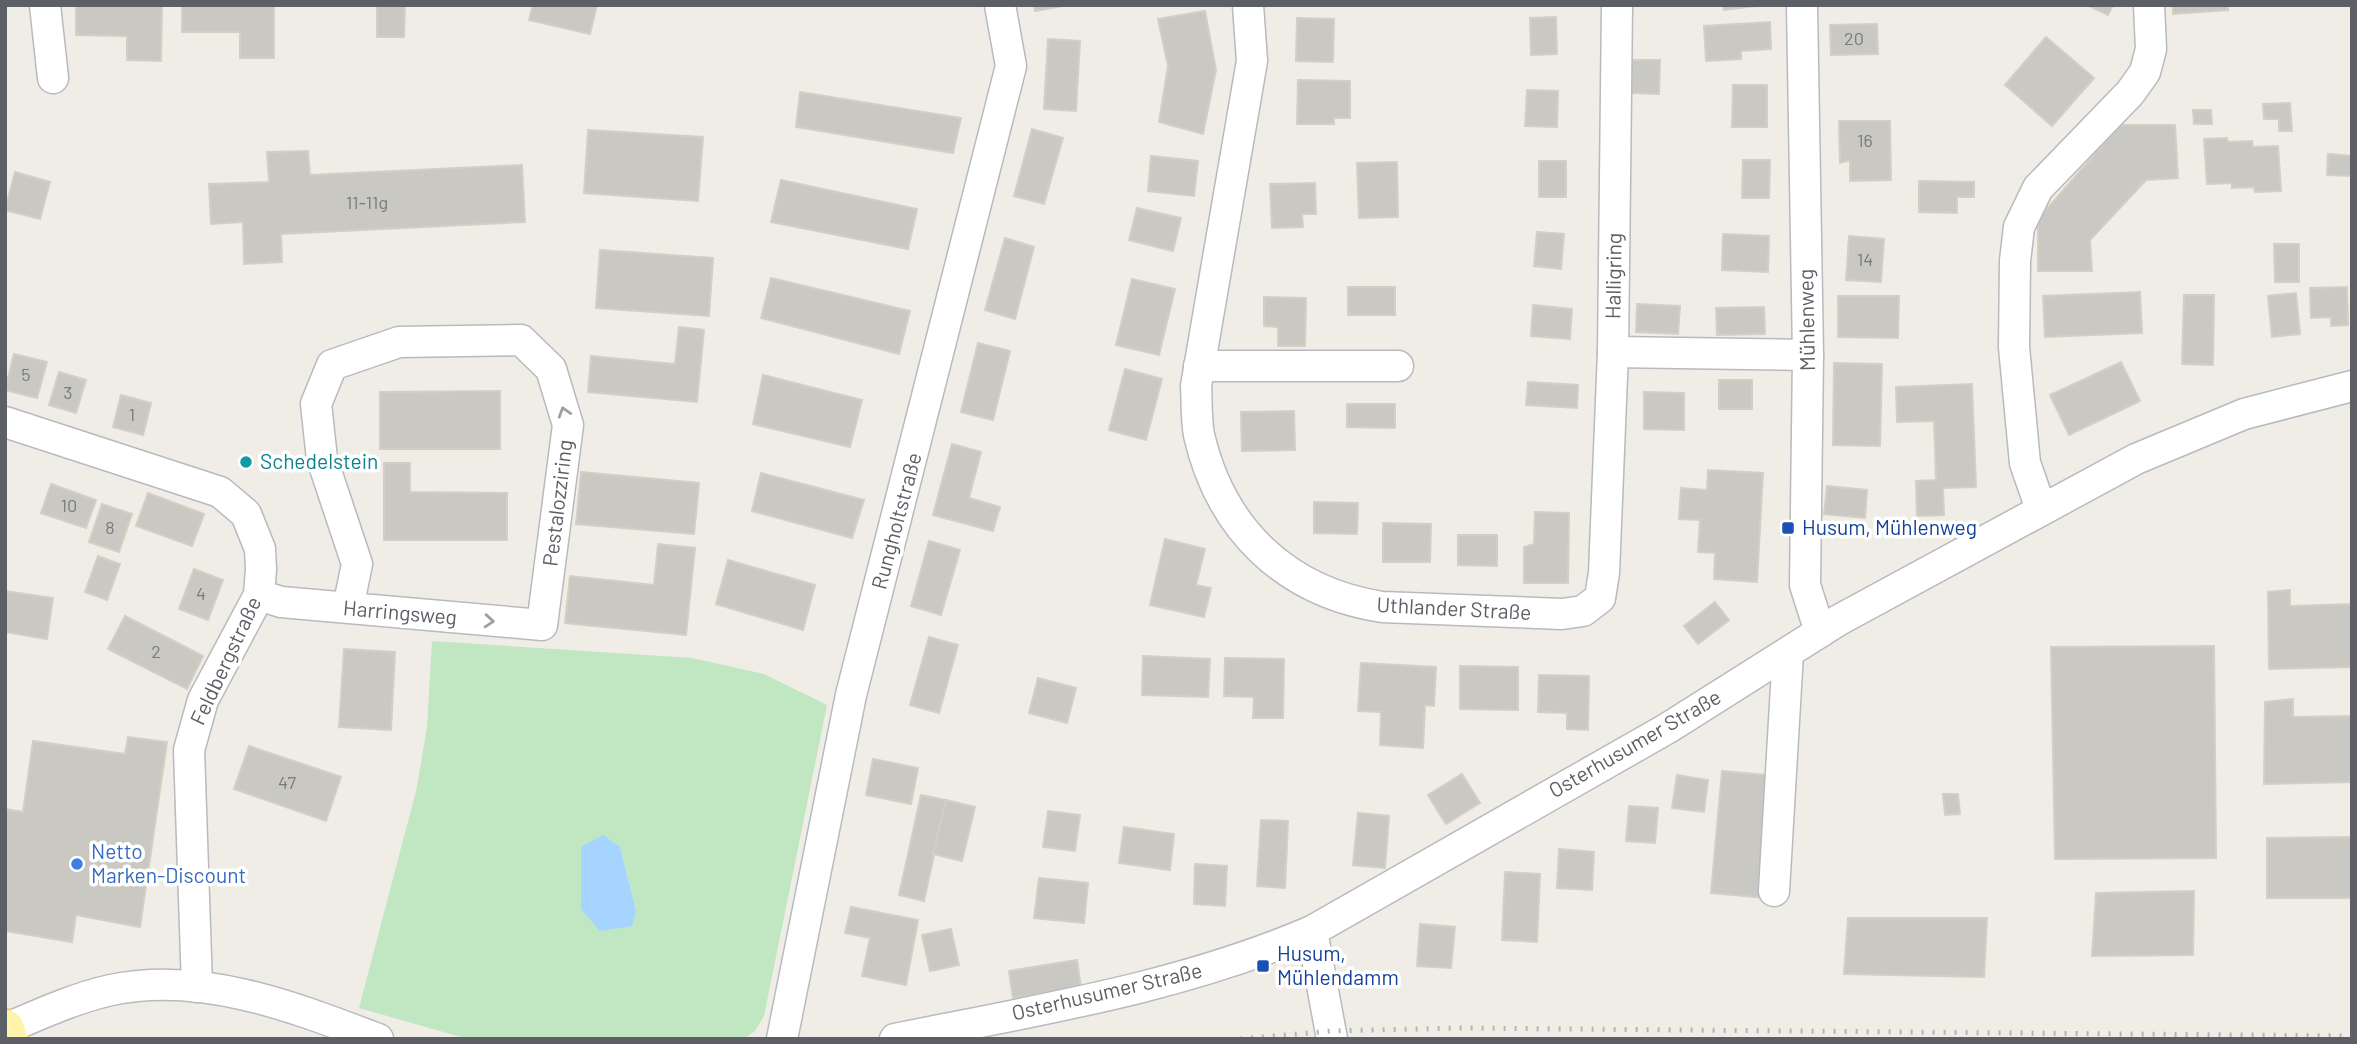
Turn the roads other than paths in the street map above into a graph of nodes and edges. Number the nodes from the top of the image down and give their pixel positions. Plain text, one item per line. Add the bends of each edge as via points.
1 (45, 5) edge
2 (1000, 5) edge
3 (1248, 5) edge
4 (1617, 5) edge
5 (1802, 5) edge
6 (2149, 5) edge
7 (53, 78) dead end
8 (1613, 352) junction
9 (1808, 355) junction
10 (1199, 366) junction
11 (1398, 366) dead end
12 (2352, 386) edge
13 (5, 422) edge
14 (2041, 509) junction
15 (259, 595) junction
16 (348, 608) junction
17 (542, 625) joint
18 (1820, 632) junction
19 (1787, 653) junction
20 (1774, 891) dead end
21 (1312, 931) junction
22 (197, 987) junction
23 (5, 1029) edge
24 (8, 1039) edge
25 (378, 1039) edge
26 (782, 1039) edge
27 (895, 1039) edge
28 (1332, 1039) edge

1 - 7 street
2 - 26 street, Rungholtstraße via 1011,66 851,695
3 - 10 street, Uthlander Straße via 1252,61
4 - 8 street, Halligring
5 - 9 street, Mühlenweg
6 - 14 street via 2151,49 2145,72 2038,188 2019,227 2014,347 2025,463
8 - 9 street
8 - 10 street, Uthlander Straße via 1601,598 1583,611 1562,614 1364,604 1316,588 1283,567 1257,548 1229,512 1212,474 1199,433
9 - 18 street, Mühlenweg via 1805,585
10 - 11 street
12 - 14 street, Osterhusumer Straße via 2244,414 2136,458
13 - 15 street, Feldbergstraße via 220,492 236,502 246,514 260,550
14 - 18 street, Osterhusumer Straße
15 - 16 street, Harringsweg via 281,602
15 - 22 street, Feldbergstraße via 203,700 189,750
16 -> 17 street, Harringsweg
17 -> 16 street, Pestalozziring via 568,425 551,369 521,340 399,342 332,365 316,404 322,459 358,564
18 - 19 street, Osterhusumer Straße
19 - 20 street
19 - 21 street, Osterhusumer Straße via 1668,728
21 - 27 street, Osterhusumer Straße via 1260,953 1150,987
21 - 28 street
22 - 23 street via 111,990
22 - 25 street via 228,990 289,1007
23 - 24 main road

